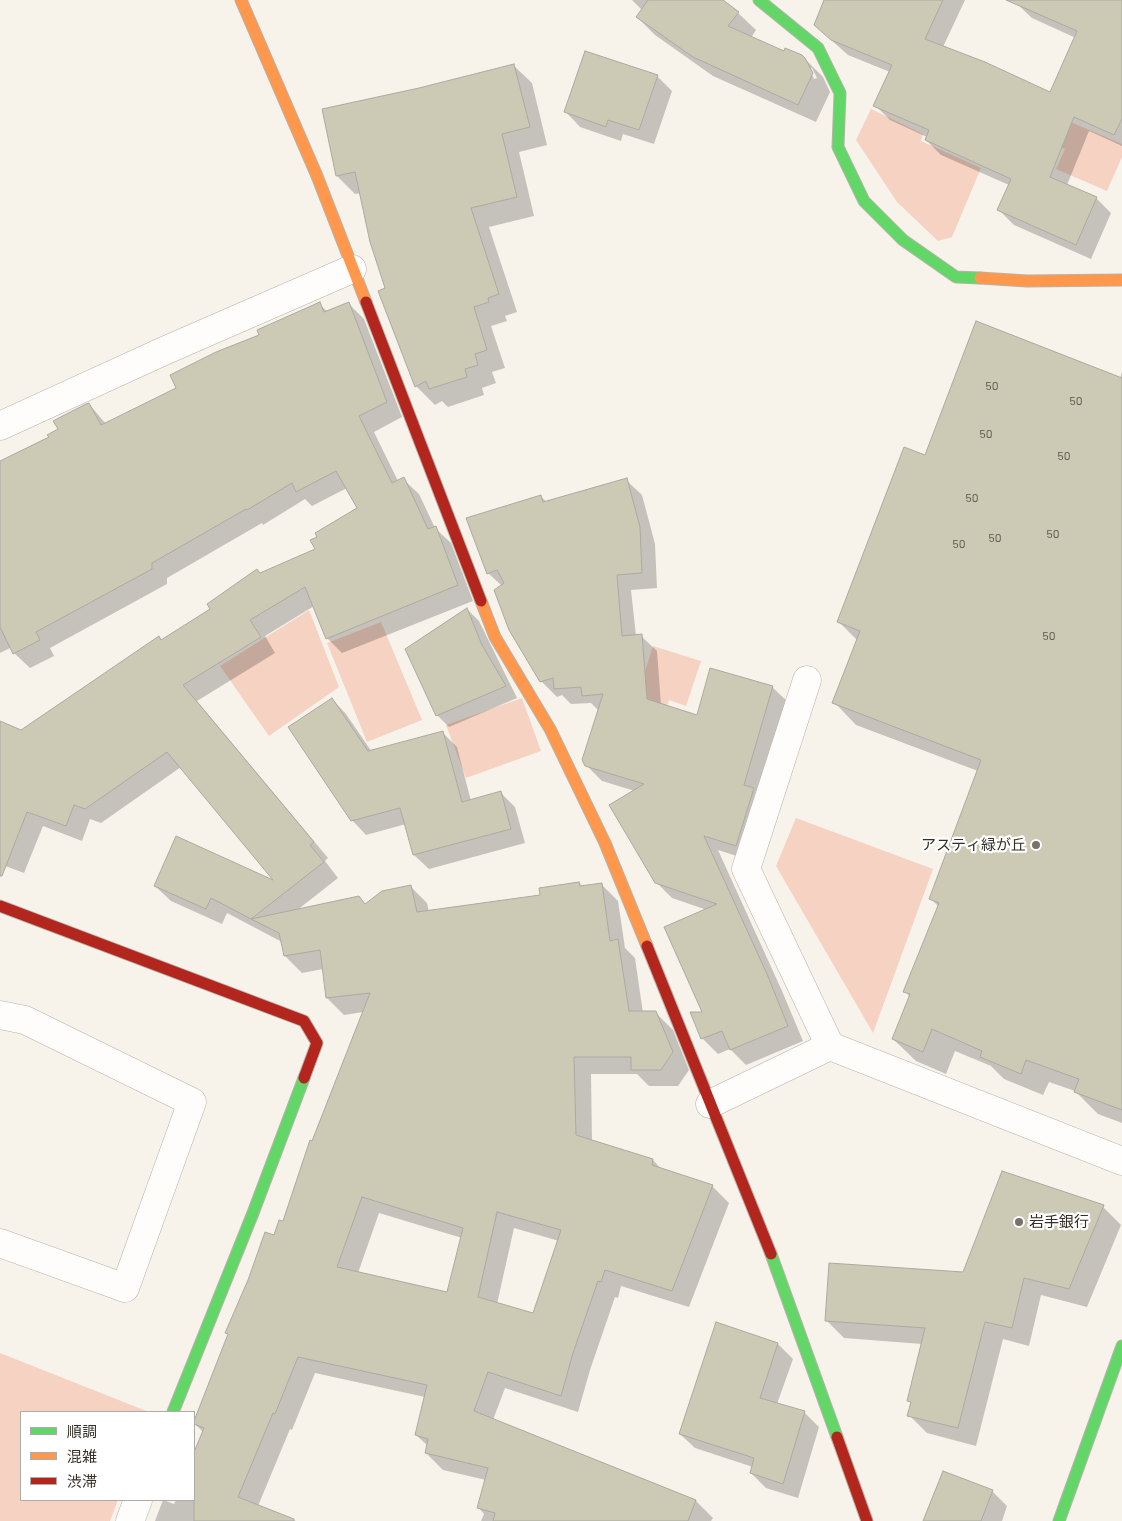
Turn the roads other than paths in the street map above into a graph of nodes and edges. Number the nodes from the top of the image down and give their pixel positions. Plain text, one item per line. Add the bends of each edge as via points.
1 (240, 0) edge
2 (759, 0) edge
3 (352, 269) junction
4 (1122, 280) edge
5 (0, 426) edge
6 (806, 680) dead end
7 (0, 906) edge
8 (0, 1015) edge
9 (830, 1046) junction
10 (710, 1104) junction
11 (1122, 1161) edge
12 (0, 1243) edge
13 (1122, 1346) edge
14 (173, 1411) edge
15 (138, 1501) edge
16 (130, 1521) edge
17 (867, 1521) edge
18 (1059, 1521) edge

1 - 3 street via 317,176
2 - 4 street via 818,48 840,93 838,147 864,201 903,240 956,276 1027,281
3 - 5 street
3 - 10 street via 495,637 550,729 605,843
6 - 9 street via 746,869
7 - 14 street via 304,1022 316,1043 253,1213
8 - 12 street via 24,1020 192,1102 125,1288
9 - 10 street
9 - 11 street
10 - 17 street via 781,1278
13 - 18 street
15 - 16 street

